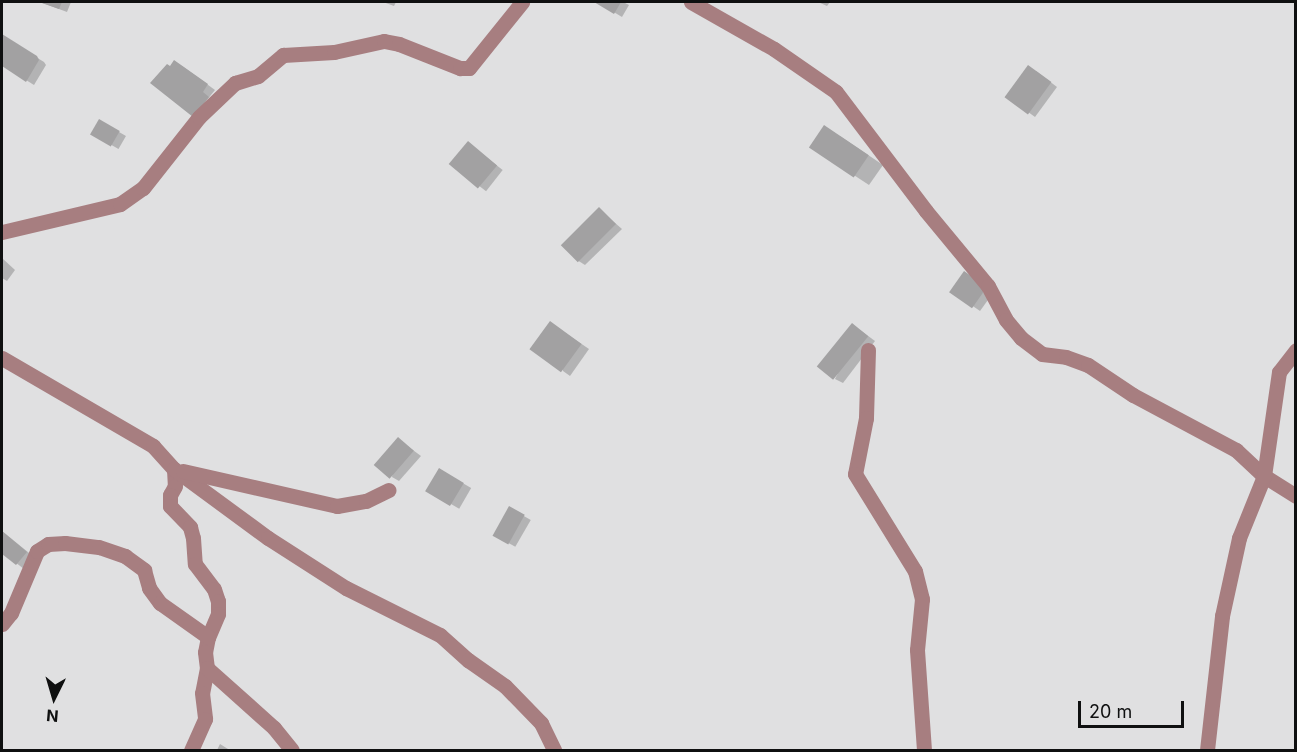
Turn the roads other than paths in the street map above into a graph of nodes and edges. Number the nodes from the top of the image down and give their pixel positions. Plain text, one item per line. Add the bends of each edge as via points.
1 (522, 2) edge
2 (691, 2) edge
3 (2, 232) edge
4 (868, 350) dead end
5 (1296, 350) edge
6 (2, 358) edge
7 (174, 469) junction
8 (1264, 476) junction
9 (389, 490) dead end
10 (1296, 496) edge
11 (2, 624) edge
12 (208, 637) junction
13 (207, 668) junction
14 (191, 750) edge
15 (292, 750) edge
16 (554, 750) edge
17 (924, 750) edge
18 (1207, 750) edge

1 - 3 street via 469,68 384,41 334,52 283,55 258,76 236,83 200,117 143,188 120,204
2 - 8 street via 836,92 988,286 1006,320 1021,338 1042,354 1088,365 1132,395 1236,450
4 - 17 street via 866,418 855,474 915,571 922,599 917,650
5 - 8 street via 1279,372
6 - 7 street via 153,446
7 - 9 street via 337,506 366,501
7 - 12 street via 170,506 189,527 195,564 214,589 218,602 218,614
7 - 16 street via 268,538 346,588 440,635 505,686 541,723
8 - 10 street
8 - 18 street via 1239,538 1222,616
11 - 12 street via 11,614 38,551 48,544 65,543 99,547 125,556 144,570 149,588 160,603
12 - 13 street
13 - 14 street via 202,693 205,718
13 - 15 street via 274,728

